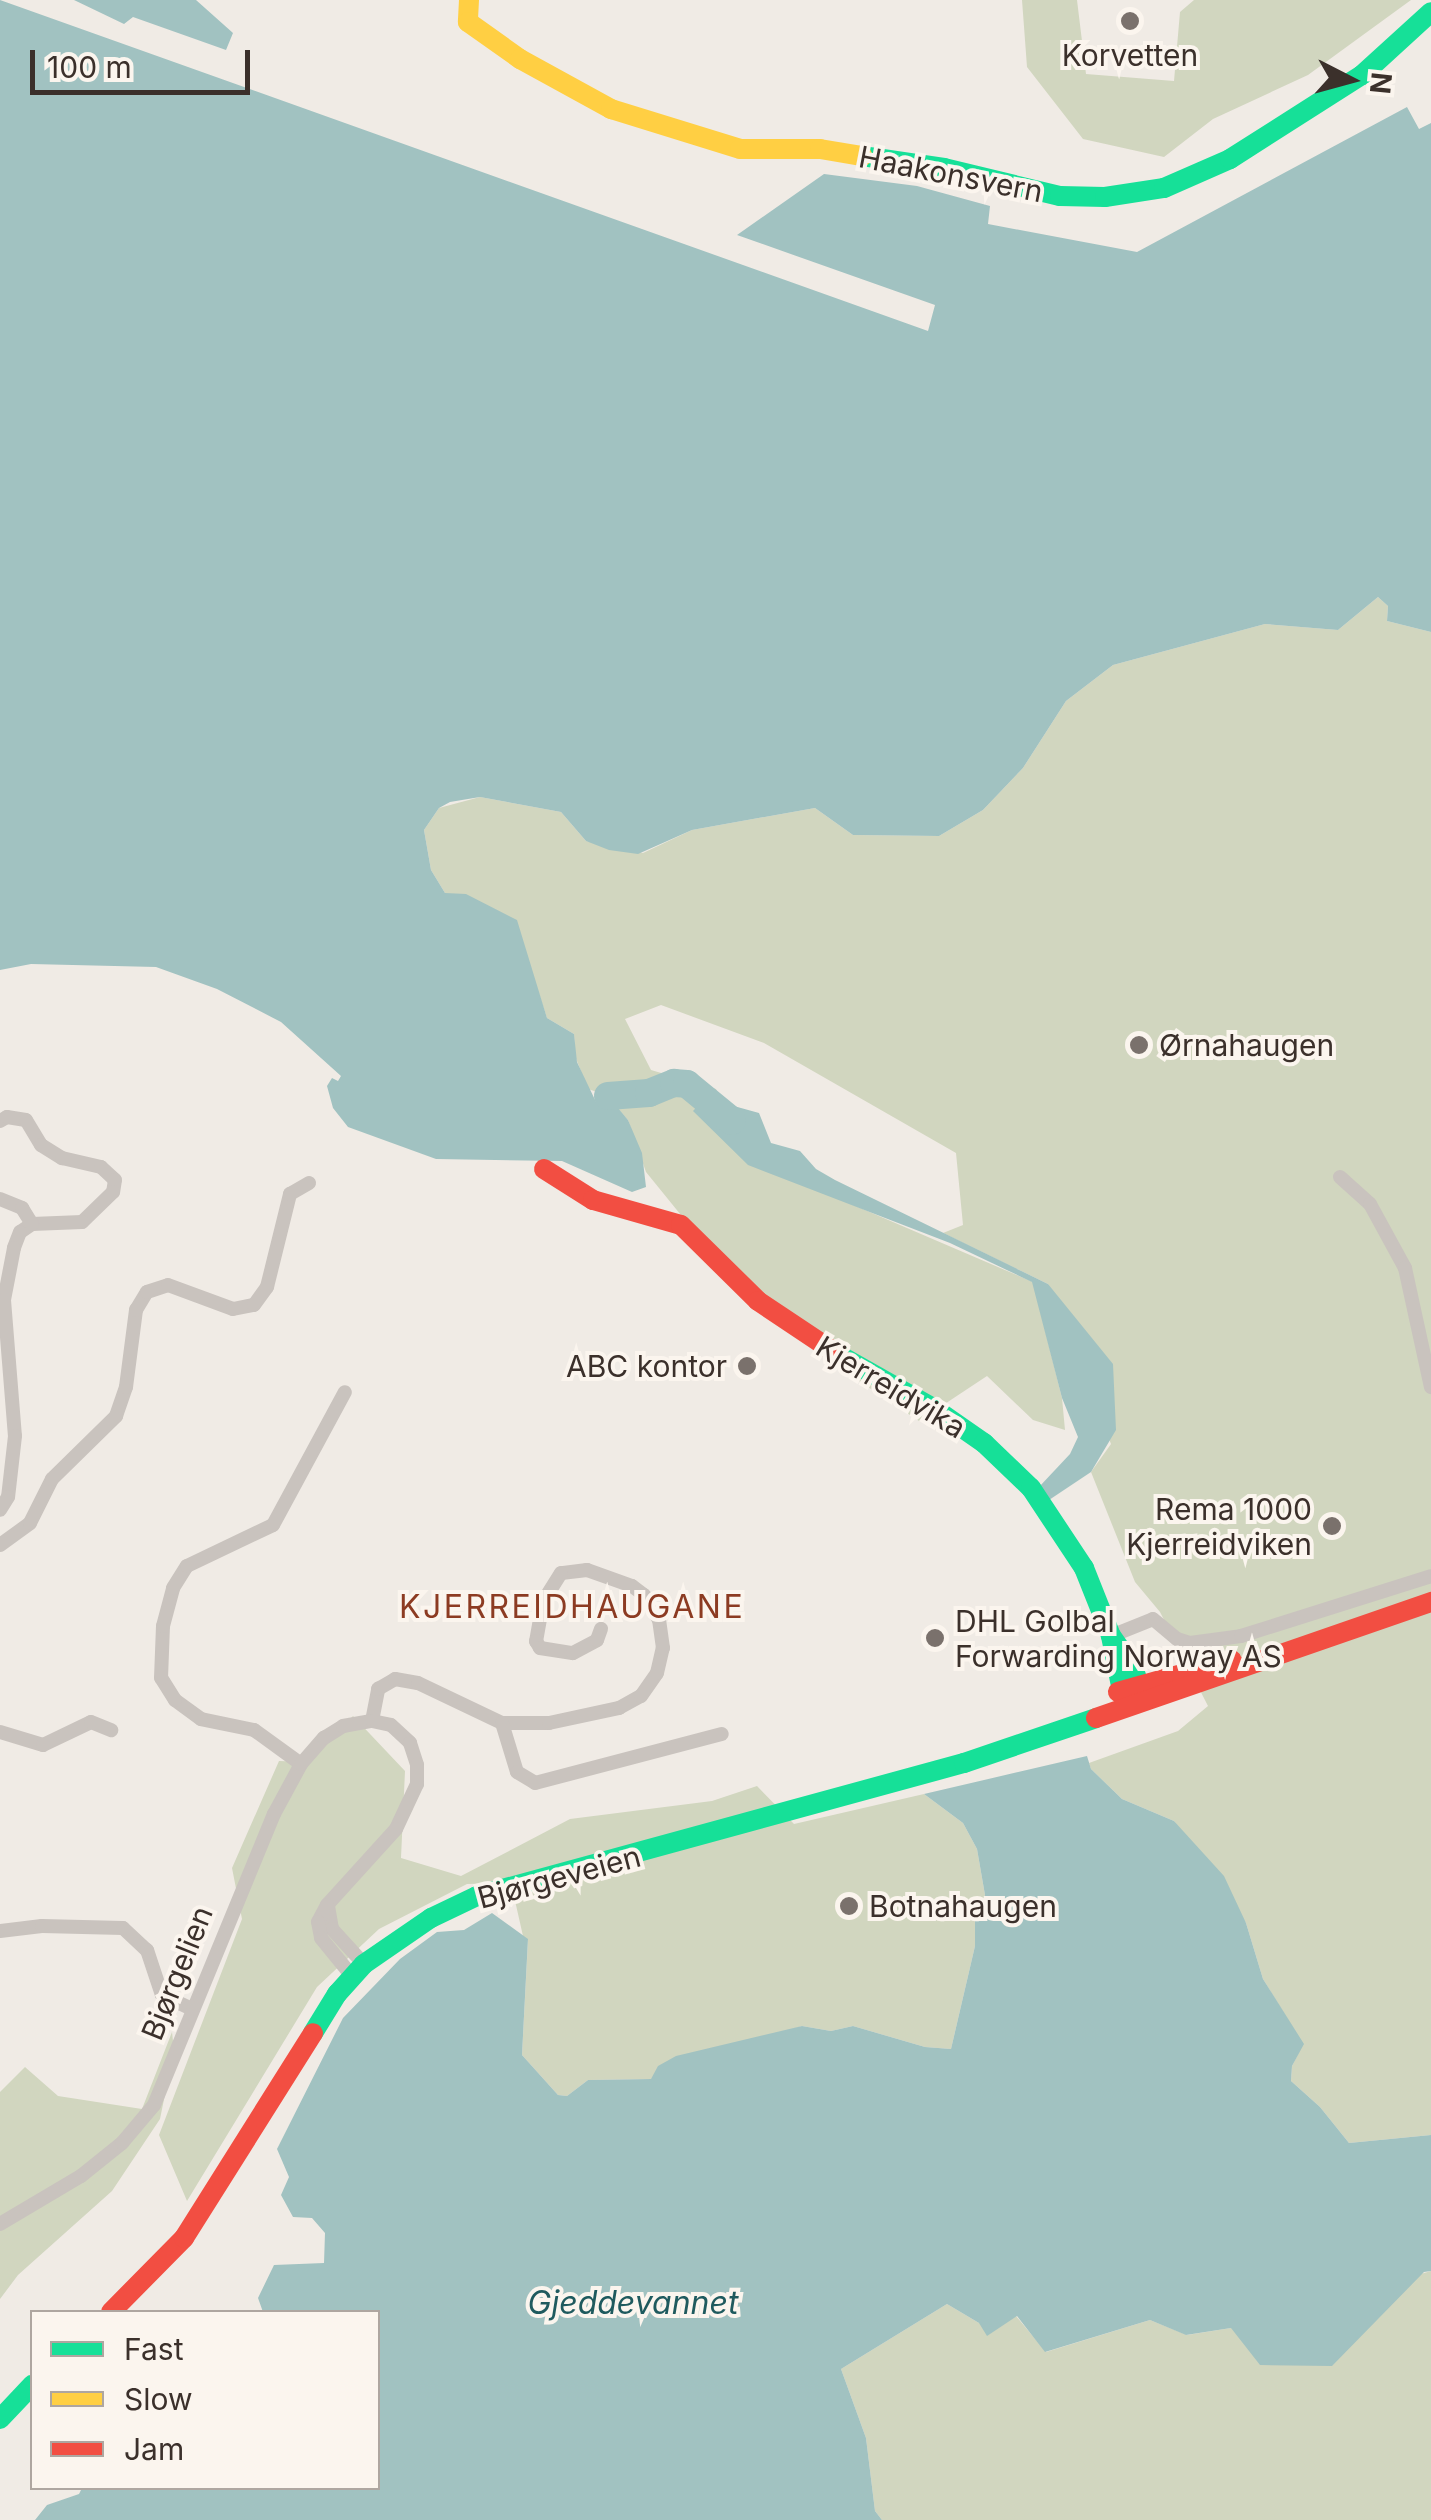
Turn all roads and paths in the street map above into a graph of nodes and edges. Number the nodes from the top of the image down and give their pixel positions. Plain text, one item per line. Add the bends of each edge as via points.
1 (470, 0) edge
2 (1431, 12) edge
3 (0, 1121) edge
4 (544, 1169) dead end
5 (1340, 1177) dead end
6 (309, 1183) dead end
7 (0, 1199) edge
8 (32, 1224) junction
9 (5, 1365) edge
10 (1431, 1387) edge
11 (6, 1392) edge
12 (345, 1392) dead end
13 (0, 1510) edge
14 (0, 1544) edge
15 (1431, 1576) edge
16 (1431, 1602) edge
17 (601, 1629) dead end
18 (1112, 1636) junction
19 (1132, 1693) junction
20 (372, 1721) junction
21 (502, 1723) junction
22 (111, 1730) dead end
23 (0, 1732) edge
24 (722, 1734) dead end
25 (301, 1764) junction
26 (0, 1931) edge
27 (358, 1970) junction
28 (190, 2008) junction
29 (206, 2201) junction
30 (0, 2224) edge
31 (95, 2310) edge
32 (113, 2310) edge
33 (30, 2387) edge
34 (0, 2419) edge

1 - 2 street, Haakonsvern via 468,22 520,60 611,109 672,132 740,149 820,149 944,168 1060,196 1105,197 1164,188 1230,159 1362,75
3 - 8 street via 26,1120 52,1152 101,1168 115,1180 106,1200 82,1222
4 - 18 street, Kjerreidvika via 593,1200 681,1224 758,1301 806,1336 984,1443 1031,1488 1061,1531
5 - 10 street via 1370,1204 1405,1268
6 - 14 street via 290,1194 266,1286 254,1305 233,1309 168,1286 147,1292 136,1310 116,1416 52,1479 30,1523
7 - 8 street via 22,1208
8 - 9 street via 20,1232 7,1271
9 - 11 street
11 - 13 street via 12,1466
12 - 25 street via 273,1525 186,1566 172,1588 163,1626 160,1678 175,1700 201,1719 254,1730
15 - 18 street via 1241,1636 1190,1643 1154,1619
16 - 19 street, Bjørgeveien
17 - 21 street via 597,1640 573,1653 540,1648 542,1602 561,1572 574,1568 616,1580 652,1605 662,1660 641,1696 580,1717
18 - 19 street, Kjerreidvika via 1134,1667
19 - 27 street, Bjørgeveien via 806,1810 477,1896 400,1935
20 - 21 street via 378,1689 395,1679 418,1683
20 - 25 street, Bjørgelien via 342,1726
20 - 27 street via 391,1725 410,1743 417,1784 396,1828 318,1922 320,1938
21 - 24 street via 518,1772 535,1782
22 - 23 street via 92,1722 42,1745
25 - 28 street, Bjørgelien
26 - 28 street via 123,1928 148,1950 162,1995
27 - 29 street, Bjørgeveien via 282,2074
28 - 30 street, Bjørgelien via 154,2105 122,2143 56,2193
29 - 31 street, Bjørgeveien
29 - 32 street, Bjørgeveien via 184,2238
33 - 34 street

